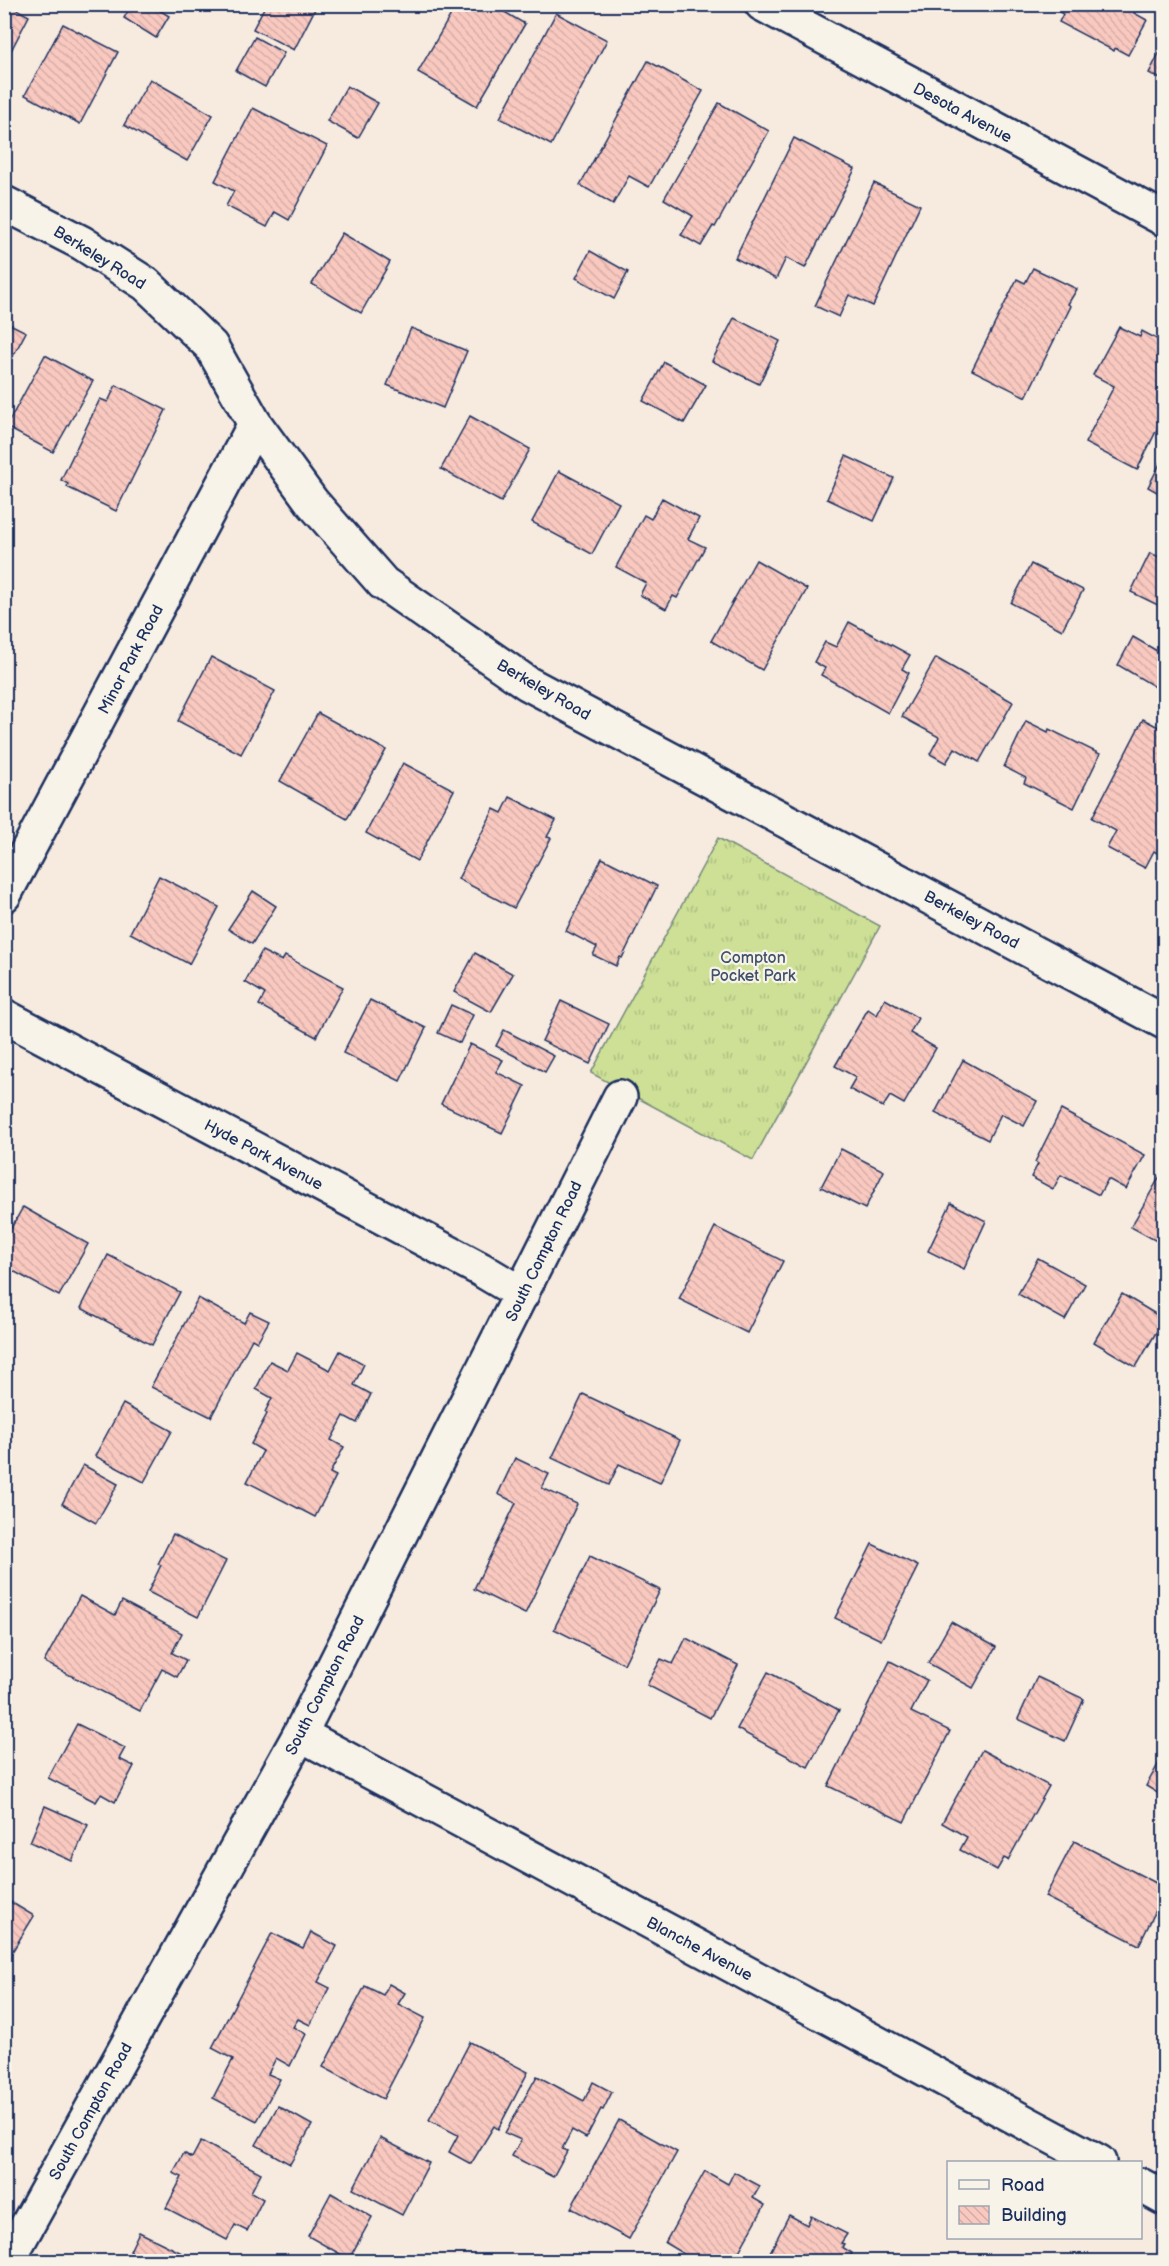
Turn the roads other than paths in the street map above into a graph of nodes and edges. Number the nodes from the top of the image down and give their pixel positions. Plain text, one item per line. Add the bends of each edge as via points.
1 (762, 4) edge
2 (4, 202) edge
3 (1164, 219) edge
4 (255, 424) junction
5 (4, 895) edge
6 (4, 1016) edge
7 (1164, 1022) edge
8 (620, 1097) dead end
9 (522, 1294) junction
10 (300, 1734) junction
11 (1095, 2161) edge
12 (1142, 2186) edge
13 (1164, 2198) edge
14 (7, 2262) edge

1 - 3 street, Desota Avenue
2 - 4 street, Berkeley Road via 82,243 146,284 211,346
4 - 5 street, Minor Park Road
4 - 7 street, Berkeley Road via 312,502 383,583 527,683
6 - 9 street, Hyde Park Avenue
8 - 9 street, South Compton Road
9 - 10 street, South Compton Road
10 - 11 street, Blanche Avenue
10 - 14 street, South Compton Road
12 - 13 street

